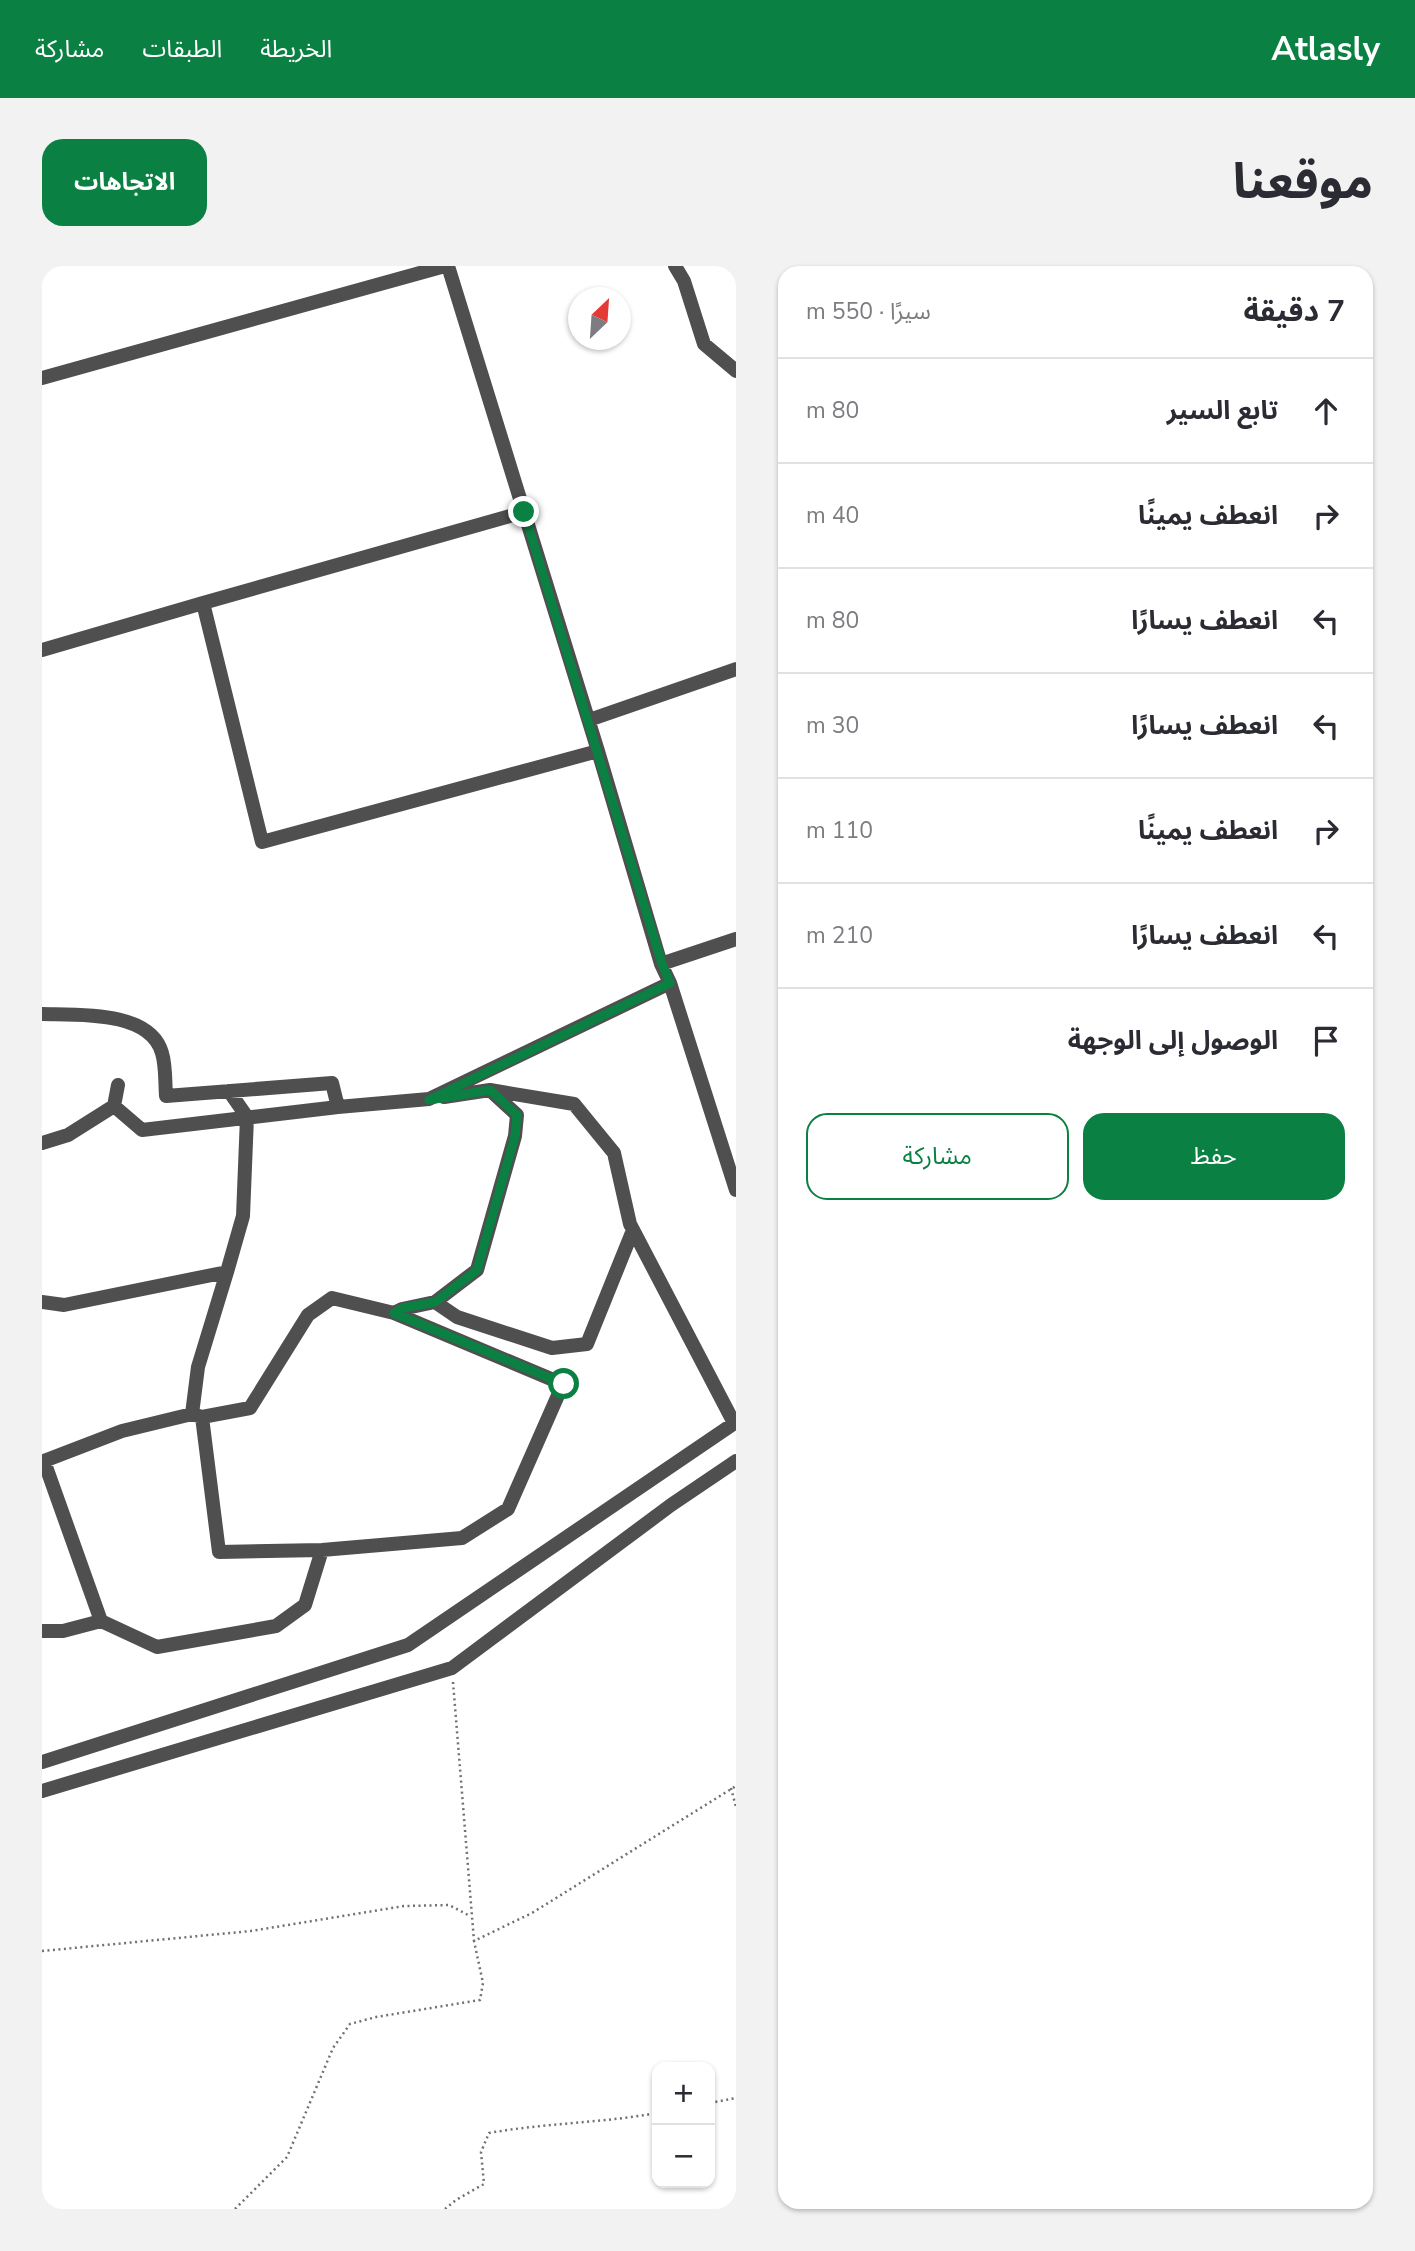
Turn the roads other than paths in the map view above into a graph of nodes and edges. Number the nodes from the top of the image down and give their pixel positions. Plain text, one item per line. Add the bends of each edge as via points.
1 (447, 266) edge
2 (675, 266) edge
3 (736, 371) edge
4 (42, 378) edge
5 (524, 512) junction
6 (203, 604) junction
7 (42, 650) edge
8 (736, 669) edge
9 (589, 720) junction
10 (598, 751) junction
11 (736, 939) edge
12 (662, 964) junction
13 (670, 983) junction
14 (42, 1014) edge
15 (118, 1085) dead end
16 (490, 1090) junction
17 (229, 1091) junction
18 (429, 1100) junction
19 (114, 1106) junction
20 (338, 1107) junction
21 (247, 1117) junction
22 (42, 1143) edge
23 (736, 1190) edge
24 (633, 1230) junction
25 (226, 1272) junction
26 (42, 1294) edge
27 (42, 1302) edge
28 (435, 1302) junction
29 (64, 1305) junction
30 (394, 1313) junction
31 (197, 1415) junction
32 (735, 1422) edge
33 (736, 1461) edge
34 (322, 1550) junction
35 (101, 1621) junction
36 (42, 1631) edge
37 (42, 1762) edge
38 (42, 1791) edge

1 - 4 street
1 - 5 street
2 - 3 street via 704,344
5 - 6 street
5 - 9 street
6 - 7 street
6 - 10 street via 262,842
8 - 9 street
9 - 10 street
10 - 12 street
11 - 12 street
12 - 13 street
13 - 18 street
13 - 23 street
14 - 17 street via 110,1016 150,1032 162,1052 166,1096
15 - 19 street
16 - 18 street
16 - 24 street via 574,1104 614,1153
16 - 28 street via 517,1115 515,1136 477,1270
17 - 20 street via 332,1083
17 - 21 street
18 - 20 street
19 - 21 street via 142,1130
19 - 22 street via 68,1135
20 - 21 street
21 - 25 street via 243,1216
24 - 28 street via 587,1344 552,1349 457,1317
24 - 32 street
25 - 29 street
25 - 31 street via 198,1367
26 - 29 street
27 - 29 street
28 - 30 street
30 - 31 street via 332,1298 308,1315 250,1408
30 - 34 street via 564,1384 508,1509 462,1538
31 - 34 street via 219,1552
31 - 35 street via 122,1431 44,1461
32 - 37 street via 408,1645
33 - 38 street via 452,1668
34 - 35 street via 305,1605 276,1626 157,1647
35 - 36 street via 63,1631

